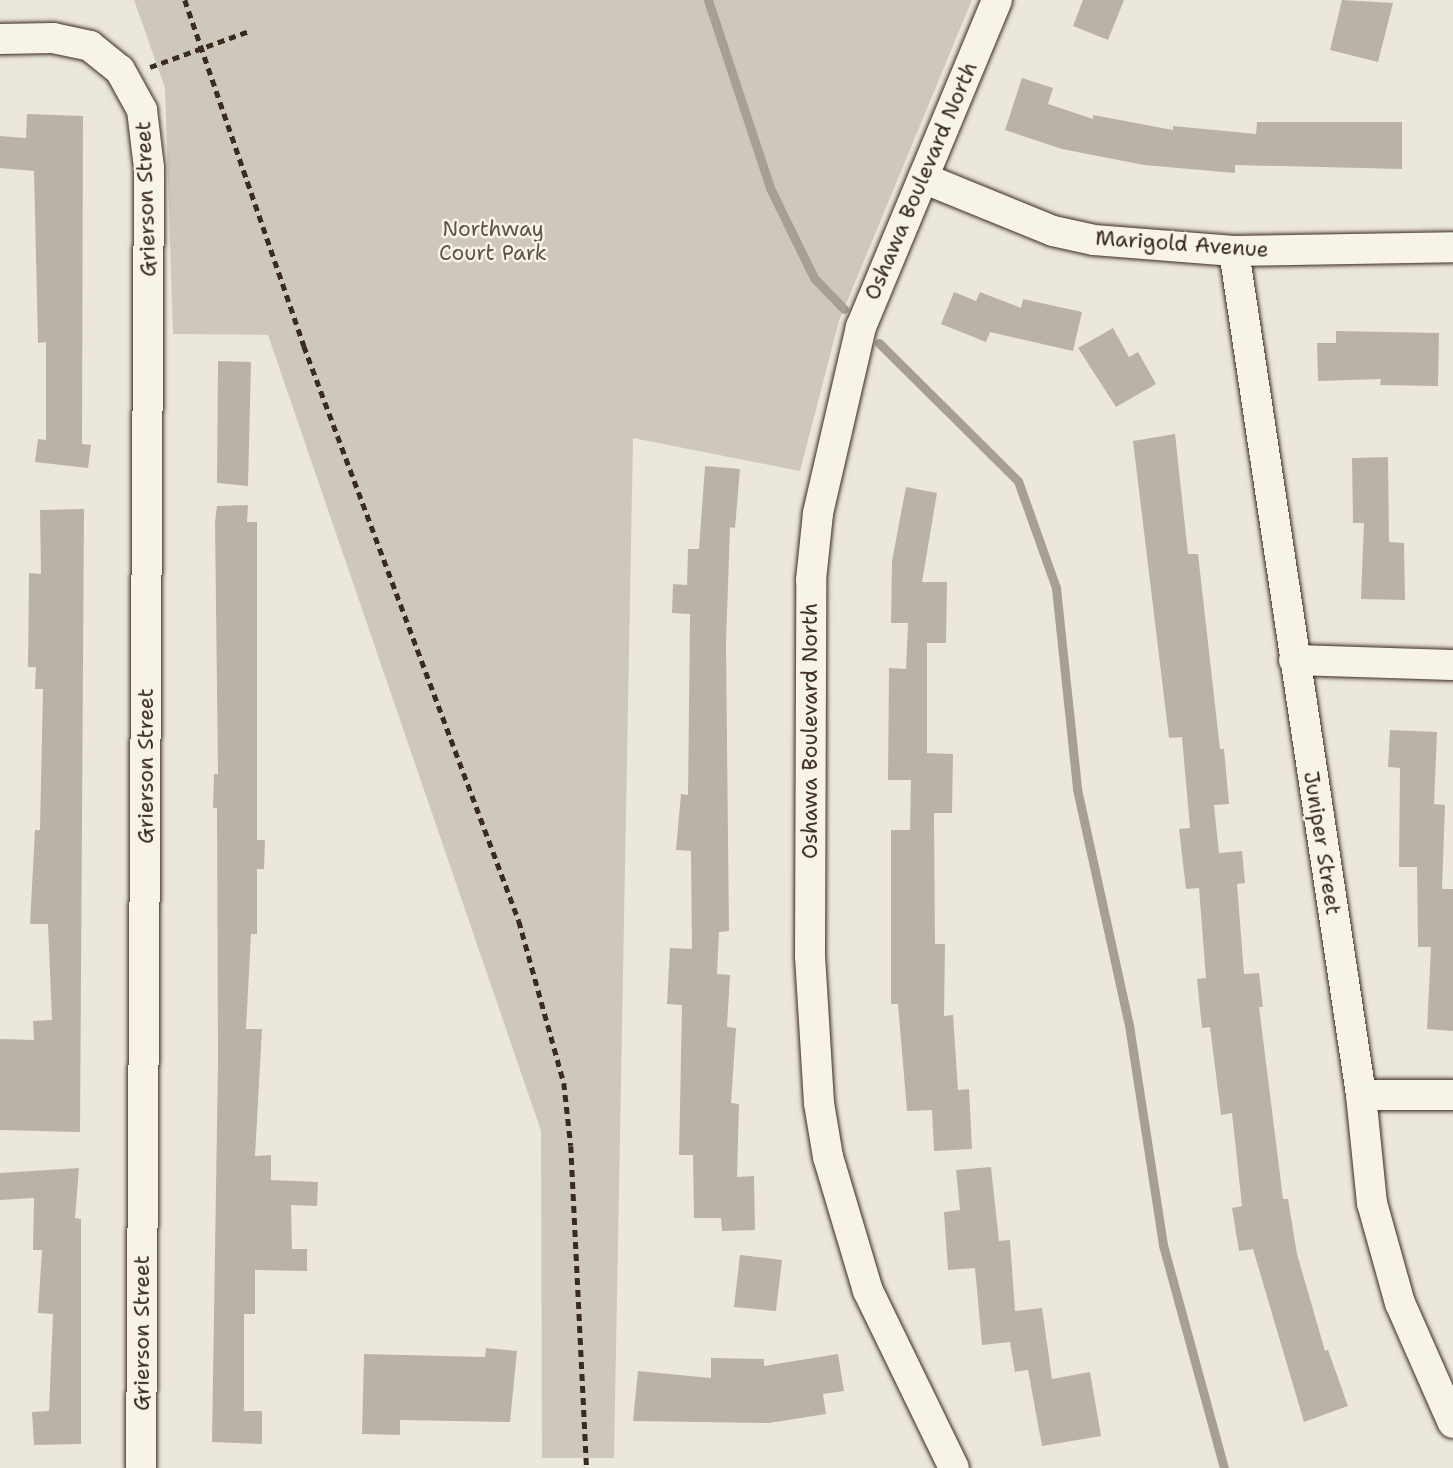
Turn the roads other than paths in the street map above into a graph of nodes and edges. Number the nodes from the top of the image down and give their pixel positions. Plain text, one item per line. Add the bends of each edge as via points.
1 (997, 0) edge
2 (0, 39) edge
3 (923, 178) junction
4 (1453, 247) edge
5 (1234, 251) junction
6 (1294, 660) junction
7 (1453, 665) edge
8 (1361, 1094) junction
9 (1453, 1095) edge
10 (1453, 1423) edge
11 (141, 1468) edge
12 (954, 1468) edge

1 - 3 street, Oshawa Boulevard North
2 - 11 street, Grierson Street via 53,38 90,46 124,74 142,110 149,168
3 - 5 street, Marigold Avenue via 1053,231 1094,240
3 - 12 street, Oshawa Boulevard North via 861,327 818,513 811,580 810,956 819,1103 851,1239 890,1342
4 - 5 street, Marigold Avenue
5 - 6 street, Juniper Street
6 - 7 street
6 - 8 street, Juniper Street
8 - 9 street
8 - 10 street, Juniper Street via 1372,1203 1400,1303

